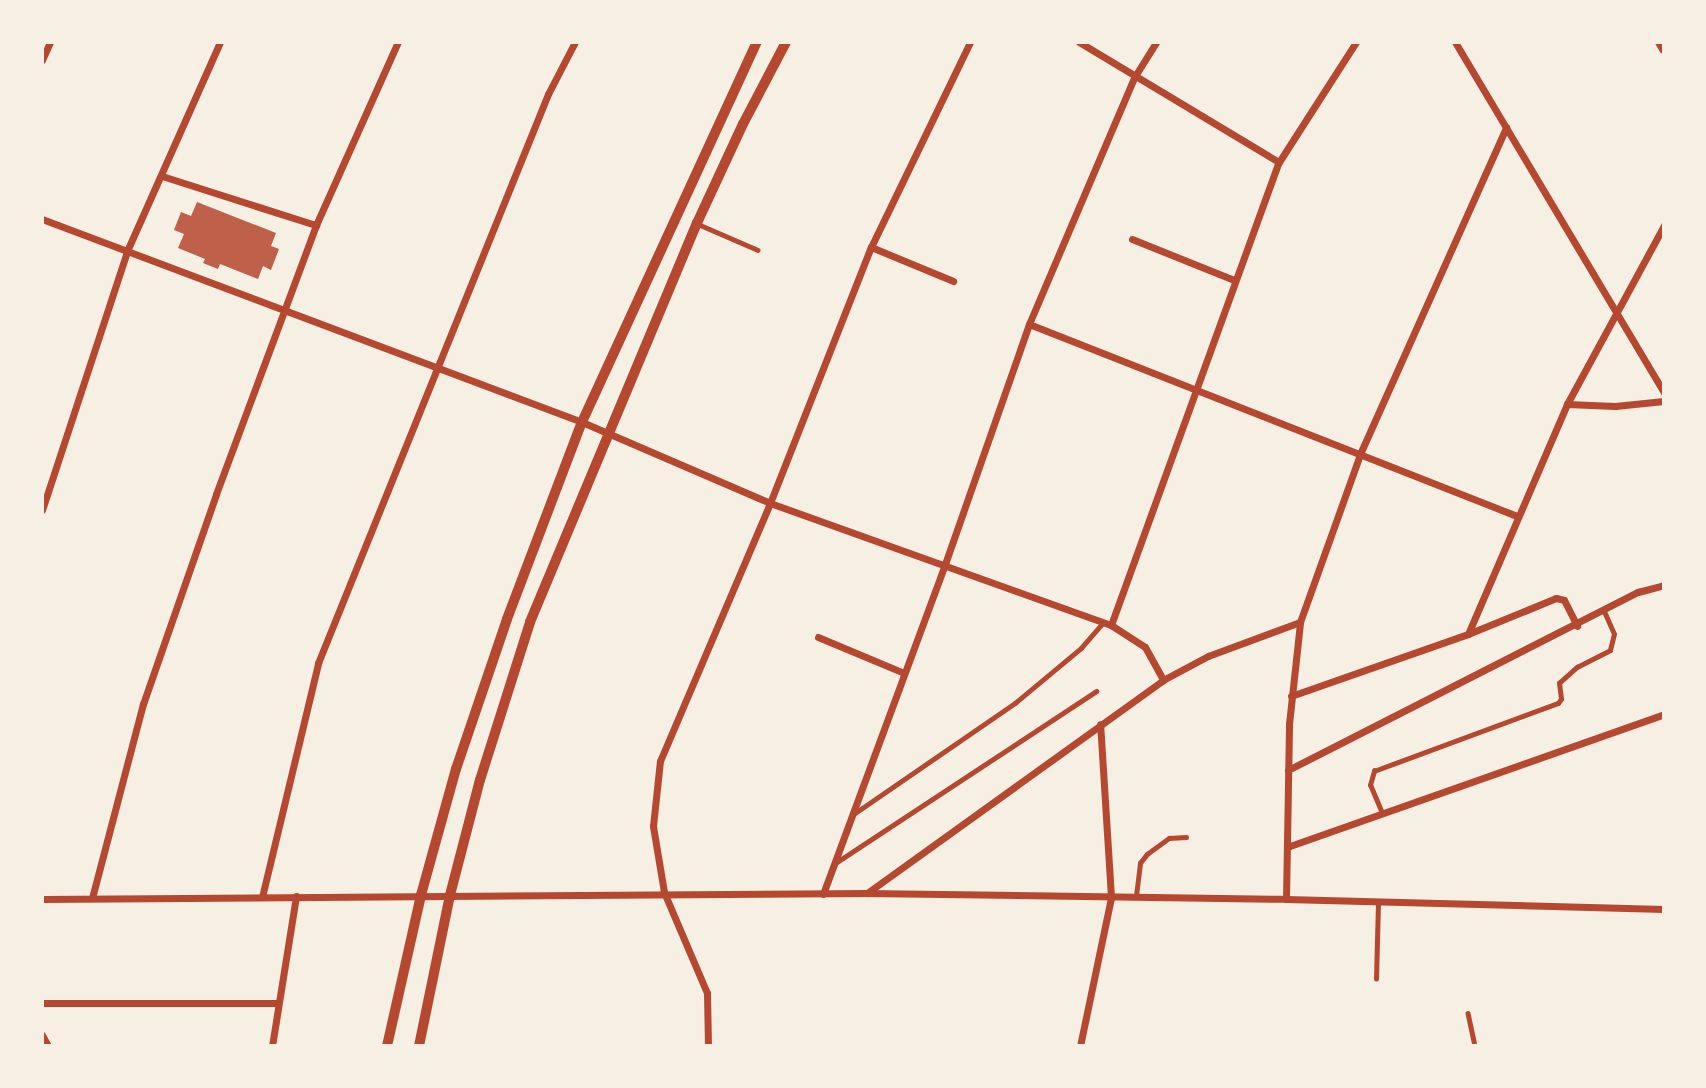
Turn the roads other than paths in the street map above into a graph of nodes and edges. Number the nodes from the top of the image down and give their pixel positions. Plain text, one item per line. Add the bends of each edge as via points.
1 (50, 42) edge
2 (220, 42) edge
3 (398, 42) edge
4 (575, 42) edge
5 (757, 42) edge
6 (786, 42) edge
7 (970, 42) edge
8 (1079, 42) edge
9 (1156, 42) edge
10 (1356, 42) edge
11 (1455, 42) edge
12 (1660, 42) edge
13 (1664, 49) edge
14 (42, 60) edge
15 (1135, 76) junction
16 (1506, 127) junction
17 (1279, 162) junction
18 (162, 176) junction
19 (42, 219) edge
20 (697, 223) junction
21 (316, 225) junction
22 (1664, 225) edge
23 (1132, 239) dead end
24 (871, 247) junction
25 (758, 250) dead end
26 (127, 251) junction
27 (1234, 280) junction
28 (953, 281) dead end
29 (283, 311) junction
30 (1615, 311) junction
31 (1029, 324) junction
32 (435, 369) junction
33 (1195, 389) junction
34 (1664, 393) edge
35 (1664, 401) edge
36 (1567, 404) junction
37 (582, 422) junction
38 (608, 433) junction
39 (1360, 454) junction
40 (771, 503) junction
41 (42, 510) edge
42 (1517, 516) junction
43 (945, 564) junction
44 (1664, 585) edge
45 (1604, 612) junction
46 (1300, 622) junction
47 (1107, 624) junction
48 (1577, 626) junction
49 (1468, 634) junction
50 (818, 637) dead end
51 (904, 673) junction
52 (1163, 680) junction
53 (1097, 691) dead end
54 (1291, 696) junction
55 (1664, 714) edge
56 (1100, 723) junction
57 (1288, 770) junction
58 (1382, 813) junction
59 (853, 814) junction
60 (1186, 837) dead end
61 (1287, 847) junction
62 (834, 865) junction
63 (664, 892) junction
64 (866, 893) junction
65 (823, 894) junction
66 (421, 895) junction
67 (450, 895) junction
68 (296, 896) junction
69 (262, 897) junction
70 (1111, 897) junction
71 (1136, 897) junction
72 (92, 898) junction
73 (42, 899) edge
74 (1286, 899) junction
75 (1378, 902) junction
76 (1664, 909) edge
77 (1376, 979) dead end
78 (42, 1003) edge
79 (278, 1003) junction
80 (1468, 1013) dead end
81 (42, 1035) edge
82 (48, 1046) edge
83 (272, 1046) edge
84 (387, 1046) edge
85 (419, 1046) edge
86 (708, 1046) edge
87 (1080, 1046) edge
88 (1475, 1046) edge

1 - 14 street
2 - 18 street
3 - 21 street
4 - 32 street via 548,94
5 - 37 street
6 - 20 street
7 - 24 street
8 - 15 street
9 - 15 street
10 - 17 street
11 - 16 street
12 - 13 street
15 - 17 street
15 - 31 street
16 - 30 street
16 - 39 street
17 - 27 street
18 - 21 street
18 - 26 street
19 - 26 street
20 - 25 lane
20 - 38 street
21 - 29 street
22 - 30 street
23 - 27 street
24 - 28 street
24 - 40 street
26 - 29 street
26 - 41 street
27 - 33 street
29 - 32 street
29 - 72 street via 143,705
30 - 34 street
30 - 36 street
31 - 33 street
31 - 43 street
32 - 37 street
32 - 69 street via 318,663
33 - 39 street
33 - 47 street
35 - 36 street via 1615,407
36 - 42 street
37 - 38 street
37 - 66 street via 507,619 456,769
38 - 40 street
38 - 67 street via 530,622 480,780
39 - 42 street
39 - 46 street
40 - 43 street
40 - 63 street via 660,761 653,826
42 - 49 street
43 - 47 street
43 - 51 street
44 - 45 street via 1637,592
45 - 48 street
45 - 58 lane via 1614,634 1610,650 1577,667 1559,683 1560,701 1374,771 1370,785
46 - 52 street via 1208,656
46 - 54 street
47 - 52 street via 1145,647
47 - 59 lane via 1015,704
48 - 49 street via 1564,600 1556,598
48 - 57 street
49 - 54 street
50 - 51 street
51 - 59 street
52 - 56 street
53 - 62 lane
54 - 57 street
55 - 58 street
56 - 64 street
56 - 70 street
57 - 61 street
58 - 61 street
59 - 62 street
60 - 71 lane via 1158,843 1140,863
61 - 74 street
62 - 65 street
63 - 65 street
63 - 67 street
63 - 86 street via 706,993
64 - 65 street
64 - 70 street
66 - 67 street
66 - 68 street
66 - 84 street
67 - 85 street
68 - 69 street
68 - 79 street
69 - 72 street
70 - 71 street
70 - 87 street
71 - 74 street
72 - 73 street
74 - 75 street
75 - 76 street
75 - 77 lane
78 - 79 street
79 - 83 street
80 - 88 lane
81 - 82 street

